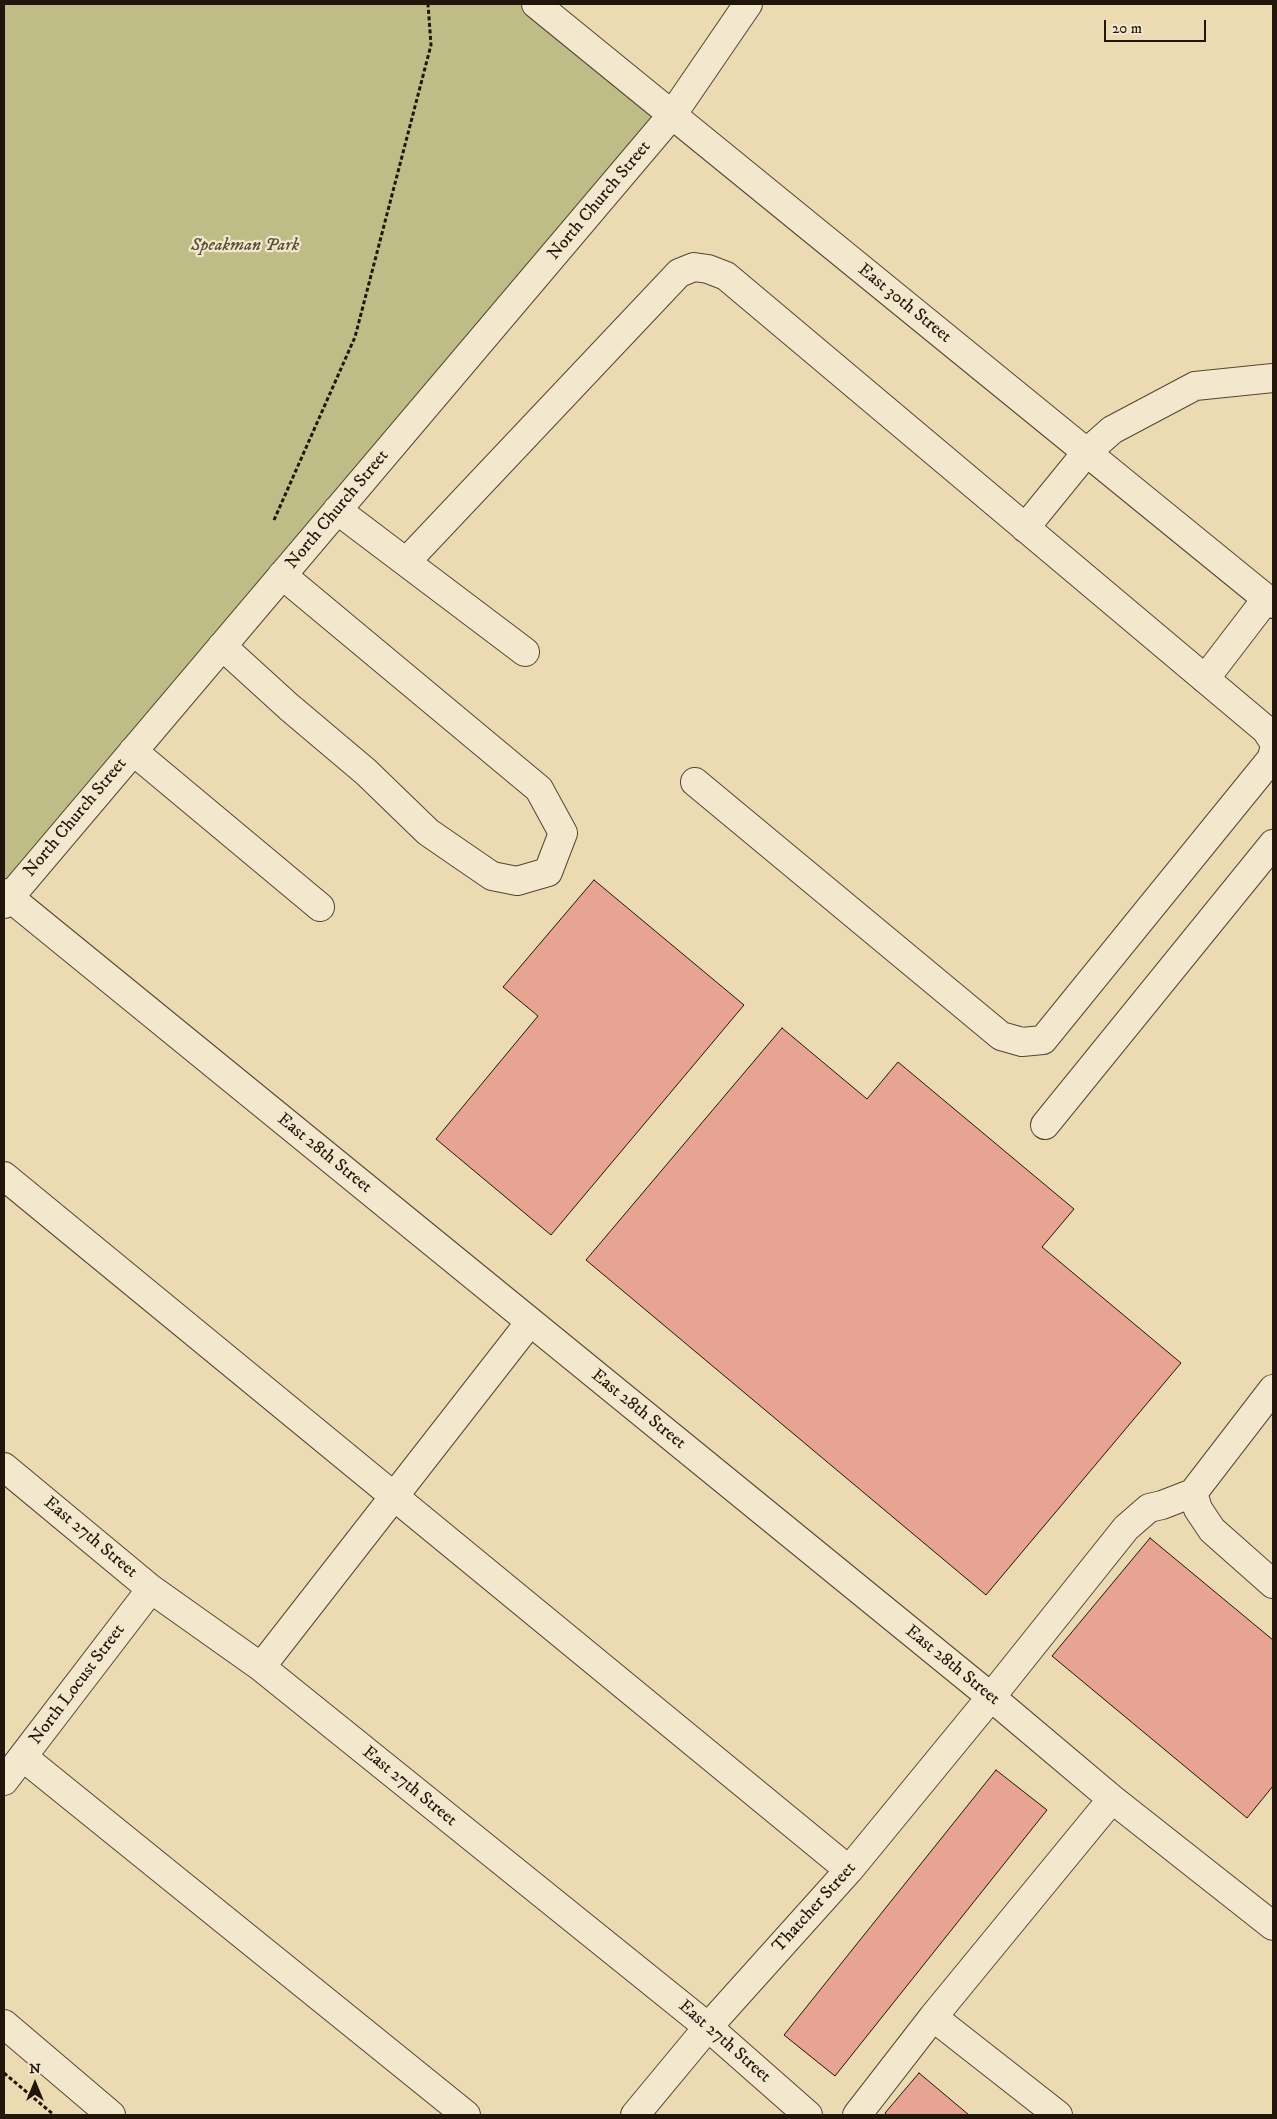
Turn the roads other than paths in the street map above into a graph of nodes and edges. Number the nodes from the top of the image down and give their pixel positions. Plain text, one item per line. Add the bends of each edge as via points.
1 (536, 4) edge
2 (748, 4) edge
3 (672, 116) junction
4 (1273, 378) edge
5 (1086, 453) junction
6 (338, 510) junction
7 (1025, 528) junction
8 (406, 562) junction
9 (282, 575) junction
10 (1270, 601) edge
11 (222, 646) junction
12 (525, 652) dead end
13 (1205, 678) junction
14 (1273, 741) edge
15 (133, 751) junction
16 (1273, 753) edge
17 (695, 782) dead end
18 (1273, 844) edge
19 (6, 898) edge
20 (320, 907) dead end
21 (1045, 1125) dead end
22 (4, 1176) edge
23 (530, 1322) junction
24 (1273, 1388) edge
25 (4, 1467) edge
26 (1193, 1493) junction
27 (395, 1496) junction
28 (1273, 1584) edge
29 (151, 1589) junction
30 (261, 1668) junction
31 (991, 1697) junction
32 (10, 1771) edge
33 (1112, 1799) junction
34 (850, 1870) junction
35 (1273, 1926) edge
36 (932, 2016) junction
37 (708, 2027) junction
38 (8, 2036) edge
39 (112, 2115) edge
40 (466, 2115) edge
41 (635, 2115) edge
42 (808, 2115) edge
43 (857, 2115) edge
44 (1058, 2115) edge

1 - 3 street, East 30th Street
2 - 3 street, North Church Street
3 - 5 street, East 30th Street
3 - 6 street, North Church Street
4 - 5 street via 1195,386 1112,430
5 - 7 street
5 - 10 street, East 30th Street
6 - 8 street
6 - 9 street, North Church Street
7 - 8 street via 726,276 694,268 679,273
7 - 13 street
8 - 12 street
9 - 11 street, North Church Street
9 - 11 street via 539,789 563,833 548,872 517,881 492,876 428,832 366,772
10 - 13 street
11 - 15 street, North Church Street
13 - 14 street via 1266,730
15 - 19 street, North Church Street
15 - 20 street
16 - 17 street via 1043,1040 1022,1042 1001,1036
18 - 21 street
19 - 23 street, East 28th Street
22 - 27 street
23 - 27 street
23 - 31 street, East 28th Street
24 - 26 street
25 - 29 street, East 27th Street
26 - 28 street via 1198,1509 1212,1530
26 - 31 street, Thatcher Street via 1149,1508 1136,1517
27 - 30 street
27 - 34 street
29 - 30 street, East 27th Street
29 - 32 street, North Locust Street
30 - 37 street, East 27th Street
31 - 33 street, East 28th Street
31 - 34 street, Thatcher Street
32 - 40 street
33 - 35 street, East 28th Street
33 - 36 street
34 - 37 street, Thatcher Street
36 - 43 street
36 - 44 street
37 - 41 street, Thatcher Street
37 - 42 street, East 27th Street
38 - 39 street

